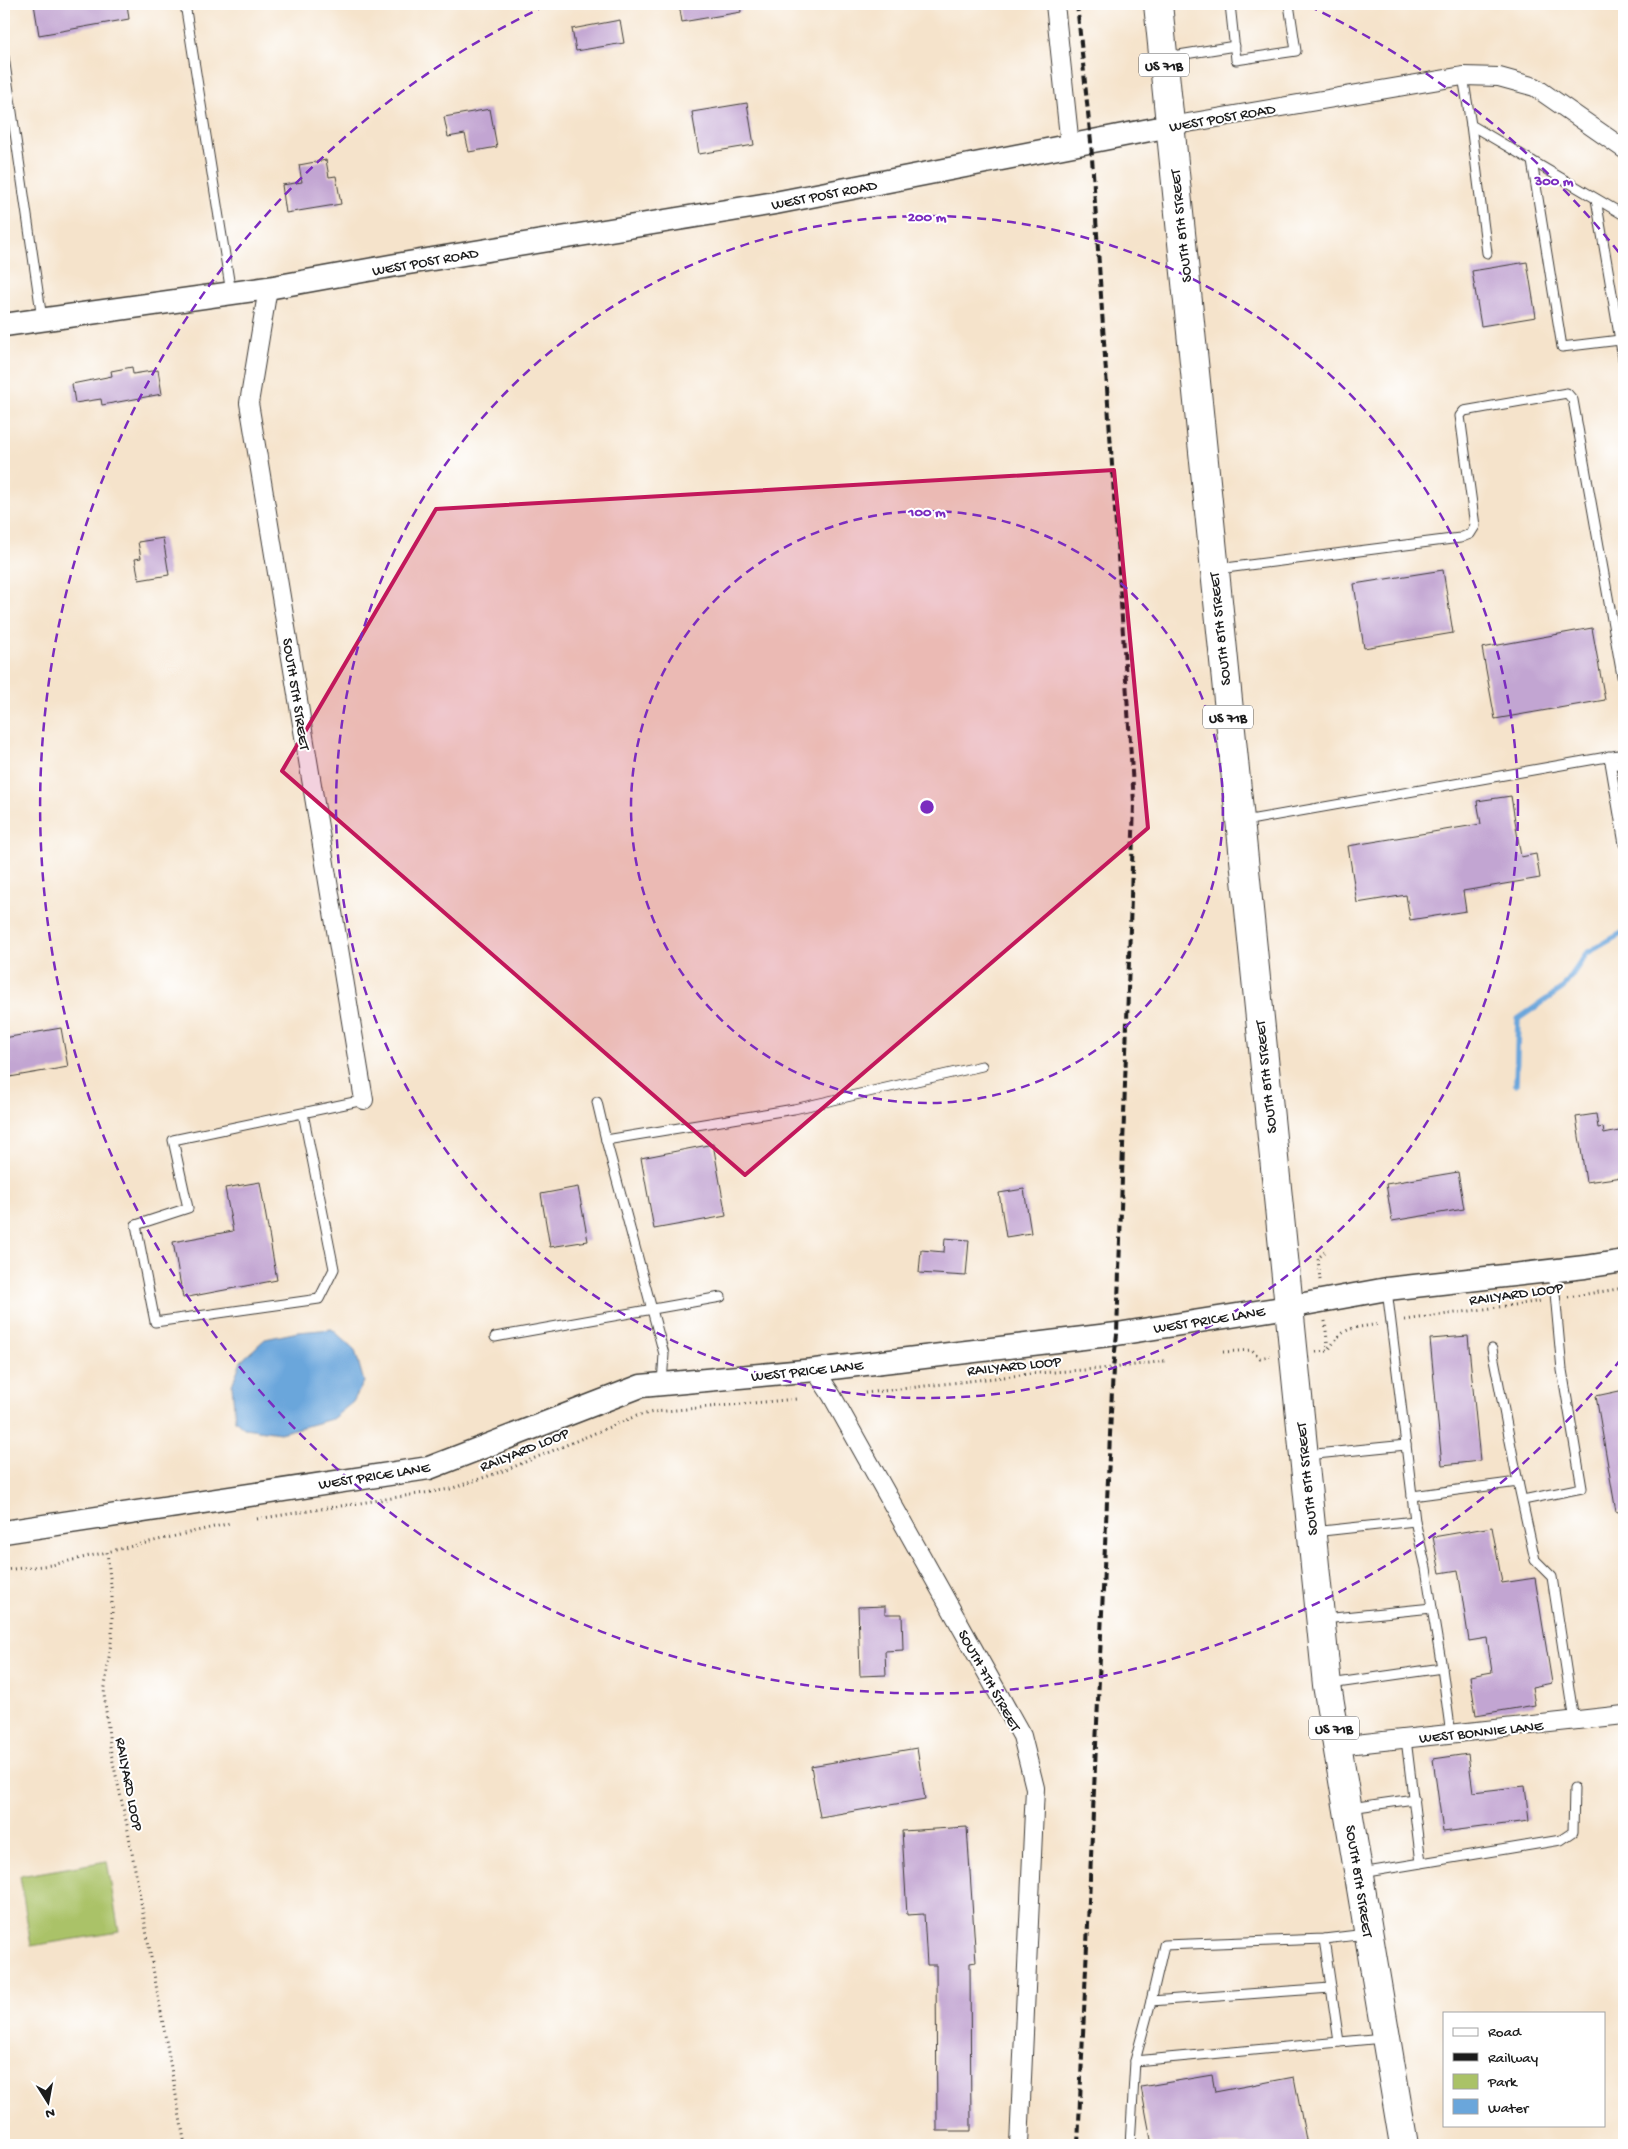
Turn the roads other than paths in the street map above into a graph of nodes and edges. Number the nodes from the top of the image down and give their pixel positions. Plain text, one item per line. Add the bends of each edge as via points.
1 (185, 4) edge
2 (1055, 4) edge
3 (1158, 4) edge
4 (1230, 4) edge
5 (1289, 4) edge
6 (1235, 46) junction
7 (4, 57) edge
8 (1163, 58) junction
9 (1463, 76) junction
10 (1471, 125) junction
11 (1170, 126) junction
12 (1070, 146) junction
13 (1624, 149) edge
14 (1532, 161) junction
15 (1596, 198) junction
16 (1624, 215) edge
17 (1487, 253) dead end
18 (268, 288) junction
19 (232, 293) junction
20 (42, 320) junction
21 (4, 325) edge
22 (1620, 340) junction
23 (1624, 364) edge
24 (1213, 570) junction
25 (1624, 687) edge
26 (1624, 754) edge
27 (1610, 761) junction
28 (1624, 763) edge
29 (1239, 822) junction
30 (1624, 844) edge
31 (982, 1066) dead end
32 (364, 1100) joint
33 (597, 1102) dead end
34 (303, 1112) junction
35 (606, 1140) junction
36 (1624, 1261) edge
37 (1553, 1270) junction
38 (1387, 1290) junction
39 (721, 1297) dead end
40 (1288, 1307) junction
41 (650, 1310) junction
42 (495, 1337) dead end
43 (1492, 1349) dead end
44 (815, 1370) junction
45 (662, 1384) junction
46 (1406, 1445) junction
47 (1302, 1455) junction
48 (1518, 1482) junction
49 (1412, 1496) junction
50 (1522, 1500) junction
51 (1415, 1522) junction
52 (4, 1532) edge
53 (1312, 1533) junction
54 (1432, 1608) junction
55 (1322, 1619) junction
56 (1442, 1668) junction
57 (1327, 1685) junction
58 (1624, 1716) edge
59 (1574, 1721) junction
60 (1451, 1735) junction
61 (1406, 1739) junction
62 (1337, 1746) junction
63 (1574, 1788) dead end
64 (1414, 1799) junction
65 (1348, 1808) junction
66 (1421, 1863) junction
67 (1358, 1874) junction
68 (1368, 1934) junction
69 (1324, 1939) junction
70 (1331, 1988) junction
71 (1151, 2001) junction
72 (1386, 2038) junction
73 (1339, 2042) junction
74 (1135, 2061) junction
75 (1019, 2145) edge
76 (1130, 2145) edge
77 (1404, 2145) edge

1 - 19 lane
2 - 12 street
3 - 8 main road, SOUTH 8TH STREET / US 71B
4 - 6 lane
5 - 6 lane via 1296,51 1236,60
6 - 8 lane
7 - 20 lane
8 - 11 main road, SOUTH 8TH STREET / US 71B
9 - 10 lane
9 - 11 street, WEST POST ROAD
9 - 13 street, WEST POST ROAD via 1499,77 1535,87
10 - 14 lane
10 - 17 lane
11 - 12 street, WEST POST ROAD
11 - 24 main road, SOUTH 8TH STREET / US 71B
12 - 18 street, WEST POST ROAD via 775,203
14 - 15 lane
14 - 22 lane via 1562,347
15 - 16 lane
15 - 22 lane
18 - 19 street, WEST POST ROAD
18 - 32 street, SOUTH 5TH STREET via 249,403
19 - 20 street, WEST POST ROAD
20 - 21 street, WEST POST ROAD
22 - 23 lane
24 - 25 lane via 1460,538 1470,534 1475,526 1460,416 1464,411 1567,393 1573,400
24 - 29 main road, SOUTH 8TH STREET / US 71B
26 - 27 lane
27 - 28 lane
27 - 29 lane
27 - 30 lane
29 - 40 main road, SOUTH 8TH STREET / US 71B
31 - 35 lane via 794,1110
32 - 34 lane
33 - 35 lane
34 - 34 lane via 173,1140 188,1208 136,1225 155,1322 319,1299 334,1269
35 - 41 lane
36 - 37 street, WEST PRICE LANE
37 - 38 street, WEST PRICE LANE
37 - 50 lane via 1562,1370 1582,1488
38 - 40 street, WEST PRICE LANE
38 - 46 lane
39 - 41 lane
40 - 44 street, WEST PRICE LANE via 1117,1334
40 - 47 main road, SOUTH 8TH STREET / US 71B
41 - 42 lane
41 - 45 lane via 664,1354
43 - 48 lane
44 - 45 street, WEST PRICE LANE
44 - 75 street, SOUTH 7TH STREET via 1022,1736 1035,1788
45 - 52 street, WEST PRICE LANE via 641,1386 429,1468
46 - 47 lane
46 - 49 lane
47 - 53 main road, SOUTH 8TH STREET / US 71B
48 - 49 lane
48 - 50 lane
49 - 51 lane
50 - 59 lane via 1536,1560 1552,1577
51 - 53 lane
51 - 54 lane
53 - 55 main road, SOUTH 8TH STREET / US 71B
54 - 55 lane
54 - 56 lane
55 - 57 main road, SOUTH 8TH STREET / US 71B
56 - 57 lane
56 - 60 lane
57 - 62 main road, SOUTH 8TH STREET / US 71B
58 - 59 street, WEST BONNIE LANE
59 - 60 street, WEST BONNIE LANE
60 - 61 street, WEST BONNIE LANE
61 - 62 street, WEST BONNIE LANE
61 - 64 lane
62 - 65 main road, SOUTH 8TH STREET / US 71B
63 - 66 lane via 1573,1832 1561,1840
64 - 65 lane
64 - 66 lane
65 - 67 main road, SOUTH 8TH STREET / US 71B
66 - 67 lane
67 - 68 main road, SOUTH 8TH STREET / US 71B
68 - 69 lane
68 - 72 main road, SOUTH 8TH STREET / US 71B
69 - 70 lane
69 - 71 lane via 1164,1945
70 - 71 lane
70 - 73 lane
71 - 74 lane
72 - 73 lane
72 - 77 main road, SOUTH 8TH STREET / US 71B
73 - 74 lane
74 - 76 lane

